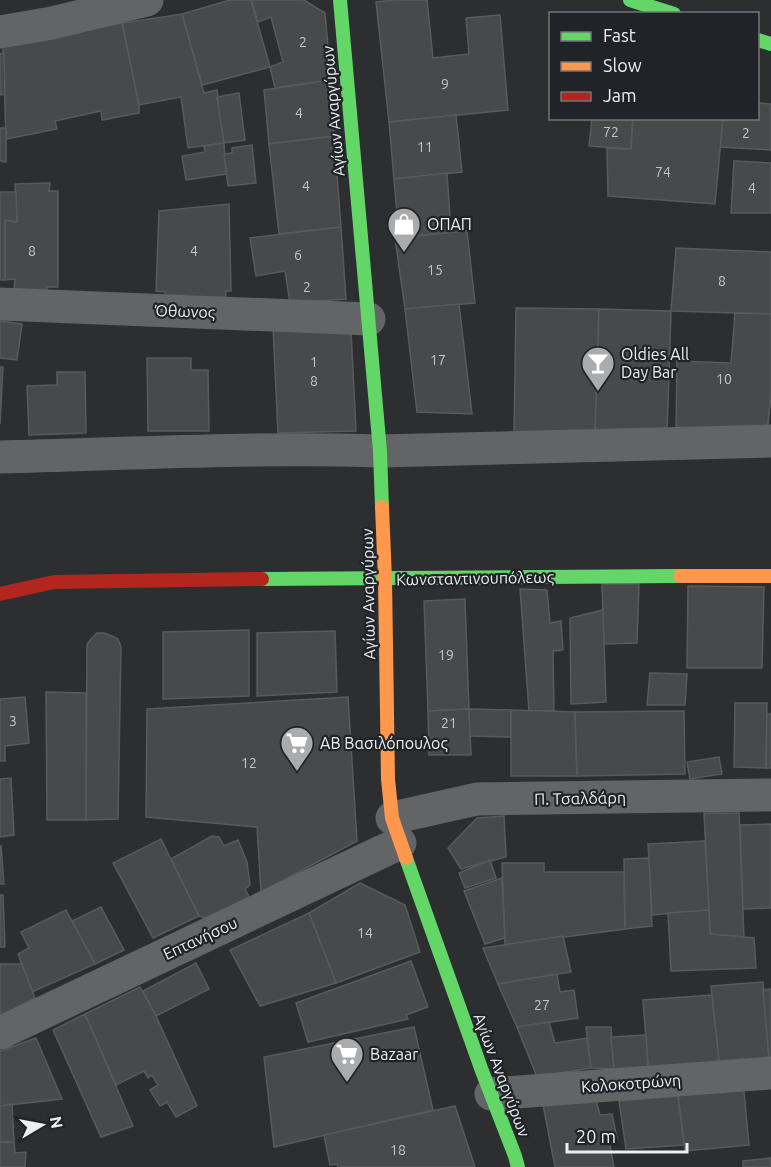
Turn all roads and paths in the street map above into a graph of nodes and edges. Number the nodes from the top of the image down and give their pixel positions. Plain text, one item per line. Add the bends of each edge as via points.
1 (147, 0) edge
2 (340, 0) edge
3 (630, 0) edge
4 (668, 12) edge
5 (0, 32) edge
6 (0, 304) edge
7 (369, 319) junction
8 (771, 441) edge
9 (380, 452) junction
10 (0, 457) edge
11 (771, 576) edge
12 (385, 579) junction
13 (0, 594) edge
14 (771, 795) edge
15 (396, 831) junction
16 (0, 1033) edge
17 (771, 1072) edge
18 (491, 1094) junction
19 (518, 1167) edge

1 - 5 street
2 - 7 main road, Αγίων Αναργύρων
3 - 4 main road
6 - 7 street, Όθωνος
7 - 9 main road, Αγίων Αναργύρων
8 - 9 street
9 - 10 street
9 - 12 main road, Αγίων Αναργύρων
11 - 12 main road, Κωνσταντινουπόλεως
12 - 13 main road, Κωνσταντινουπόλεως via 54,582
12 - 15 main road, Αγίων Αναργύρων via 388,779
14 - 15 street, Π. Τσαλδάρη via 477,799
15 - 16 street, Επτανήσου
15 - 18 main road, Αγίων Αναργύρων
17 - 18 street, Κολοκοτρώνη
18 - 19 main road, Αγίων Αναργύρων

